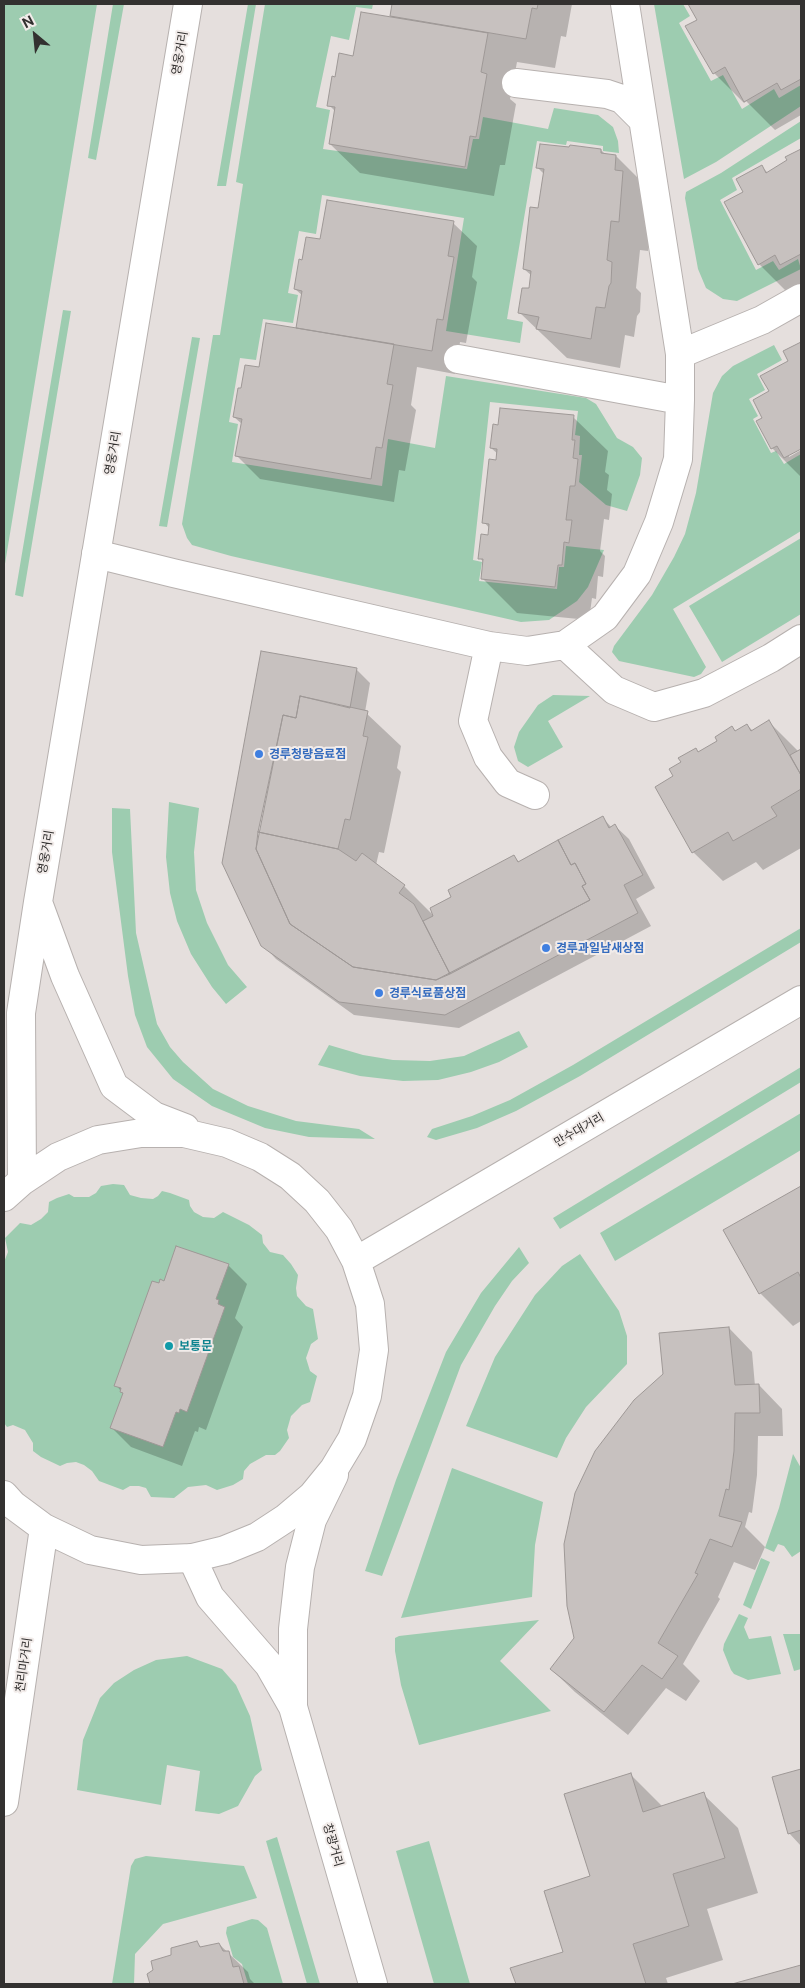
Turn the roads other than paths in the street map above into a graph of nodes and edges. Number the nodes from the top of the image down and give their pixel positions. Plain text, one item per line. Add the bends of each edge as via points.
1 (188, 4) edge
2 (625, 4) edge
3 (516, 83) dead end
4 (642, 119) junction
5 (801, 298) edge
6 (680, 354) junction
7 (458, 359) dead end
8 (680, 400) junction
9 (96, 554) junction
10 (801, 639) edge
11 (564, 645) junction
12 (489, 646) junction
13 (536, 796) dead end
14 (38, 902) junction
15 (801, 1000) edge
16 (226, 1143) junction
17 (13, 1189) edge
18 (356, 1261) junction
19 (352, 1439) junction
20 (4, 1494) edge
21 (44, 1528) junction
22 (192, 1558) junction
23 (293, 1707) junction
24 (4, 1802) edge
25 (373, 1984) edge

1 - 9 main road, 영웅거리
2 - 4 main road
3 - 4 main road via 607,94 622,99
4 - 6 main road
5 - 6 main road via 762,320
6 - 8 main road
7 - 8 main road
8 - 11 main road via 678,459 659,522 637,574 605,617
9 - 12 main road
9 - 14 main road, 영웅거리
10 - 11 main road via 704,693 654,707 614,690
11 - 12 main road via 527,651
12 - 13 main road via 473,721 488,758 508,783
14 - 16 main road via 65,976 114,1086 154,1116
14 - 17 main road, 영웅거리 via 21,1013
15 - 18 main road, 만수대거리
16 - 17 main road via 184,1133 141,1133 98,1140 58,1157
16 - 18 main road via 260,1157 290,1176 317,1201 339,1229
18 - 19 main road via 370,1304 374,1350 367,1396
19 - 22 main road via 312,1496 286,1518 257,1537 225,1550
19 - 23 main road, 창광거리 via 312,1520 300,1567 293,1629
20 - 21 main road via 13,1505
21 - 22 main road via 90,1550 141,1560
21 - 24 main road, 천리마거리
22 - 23 main road, 창광거리 via 210,1597 269,1665
23 - 25 main road, 창광거리

